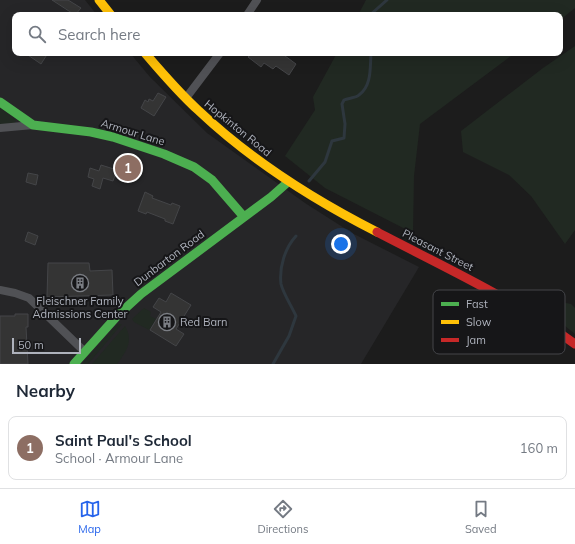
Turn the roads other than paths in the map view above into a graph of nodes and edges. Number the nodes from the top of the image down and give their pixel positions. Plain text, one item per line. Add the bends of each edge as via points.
1 (99, 0) edge
2 (257, 0) edge
3 (109, 12) edge
4 (249, 12) edge
5 (148, 56) edge
6 (218, 56) edge
7 (186, 98) junction
8 (0, 102) edge
9 (33, 125) junction
10 (0, 128) edge
11 (288, 182) junction
12 (244, 217) junction
13 (0, 290) edge
14 (491, 290) edge
15 (565, 337) edge
16 (575, 344) edge
17 (84, 351) junction
18 (74, 364) edge

1 - 3 street
2 - 4 street
5 - 7 street, Hopkinton Road
6 - 7 street
7 - 11 street, Hopkinton Road via 221,132
8 - 9 street, Armour Lane
9 - 10 street
9 - 12 street, Armour Lane via 98,134 179,160 212,180
11 - 12 street, Dunbarton Road
11 - 14 street, Pleasant Street via 350,218
12 - 17 street, Dunbarton Road via 141,294
13 - 17 street via 29,298
15 - 16 street, Pleasant Street
17 - 18 street, Dunbarton Road

